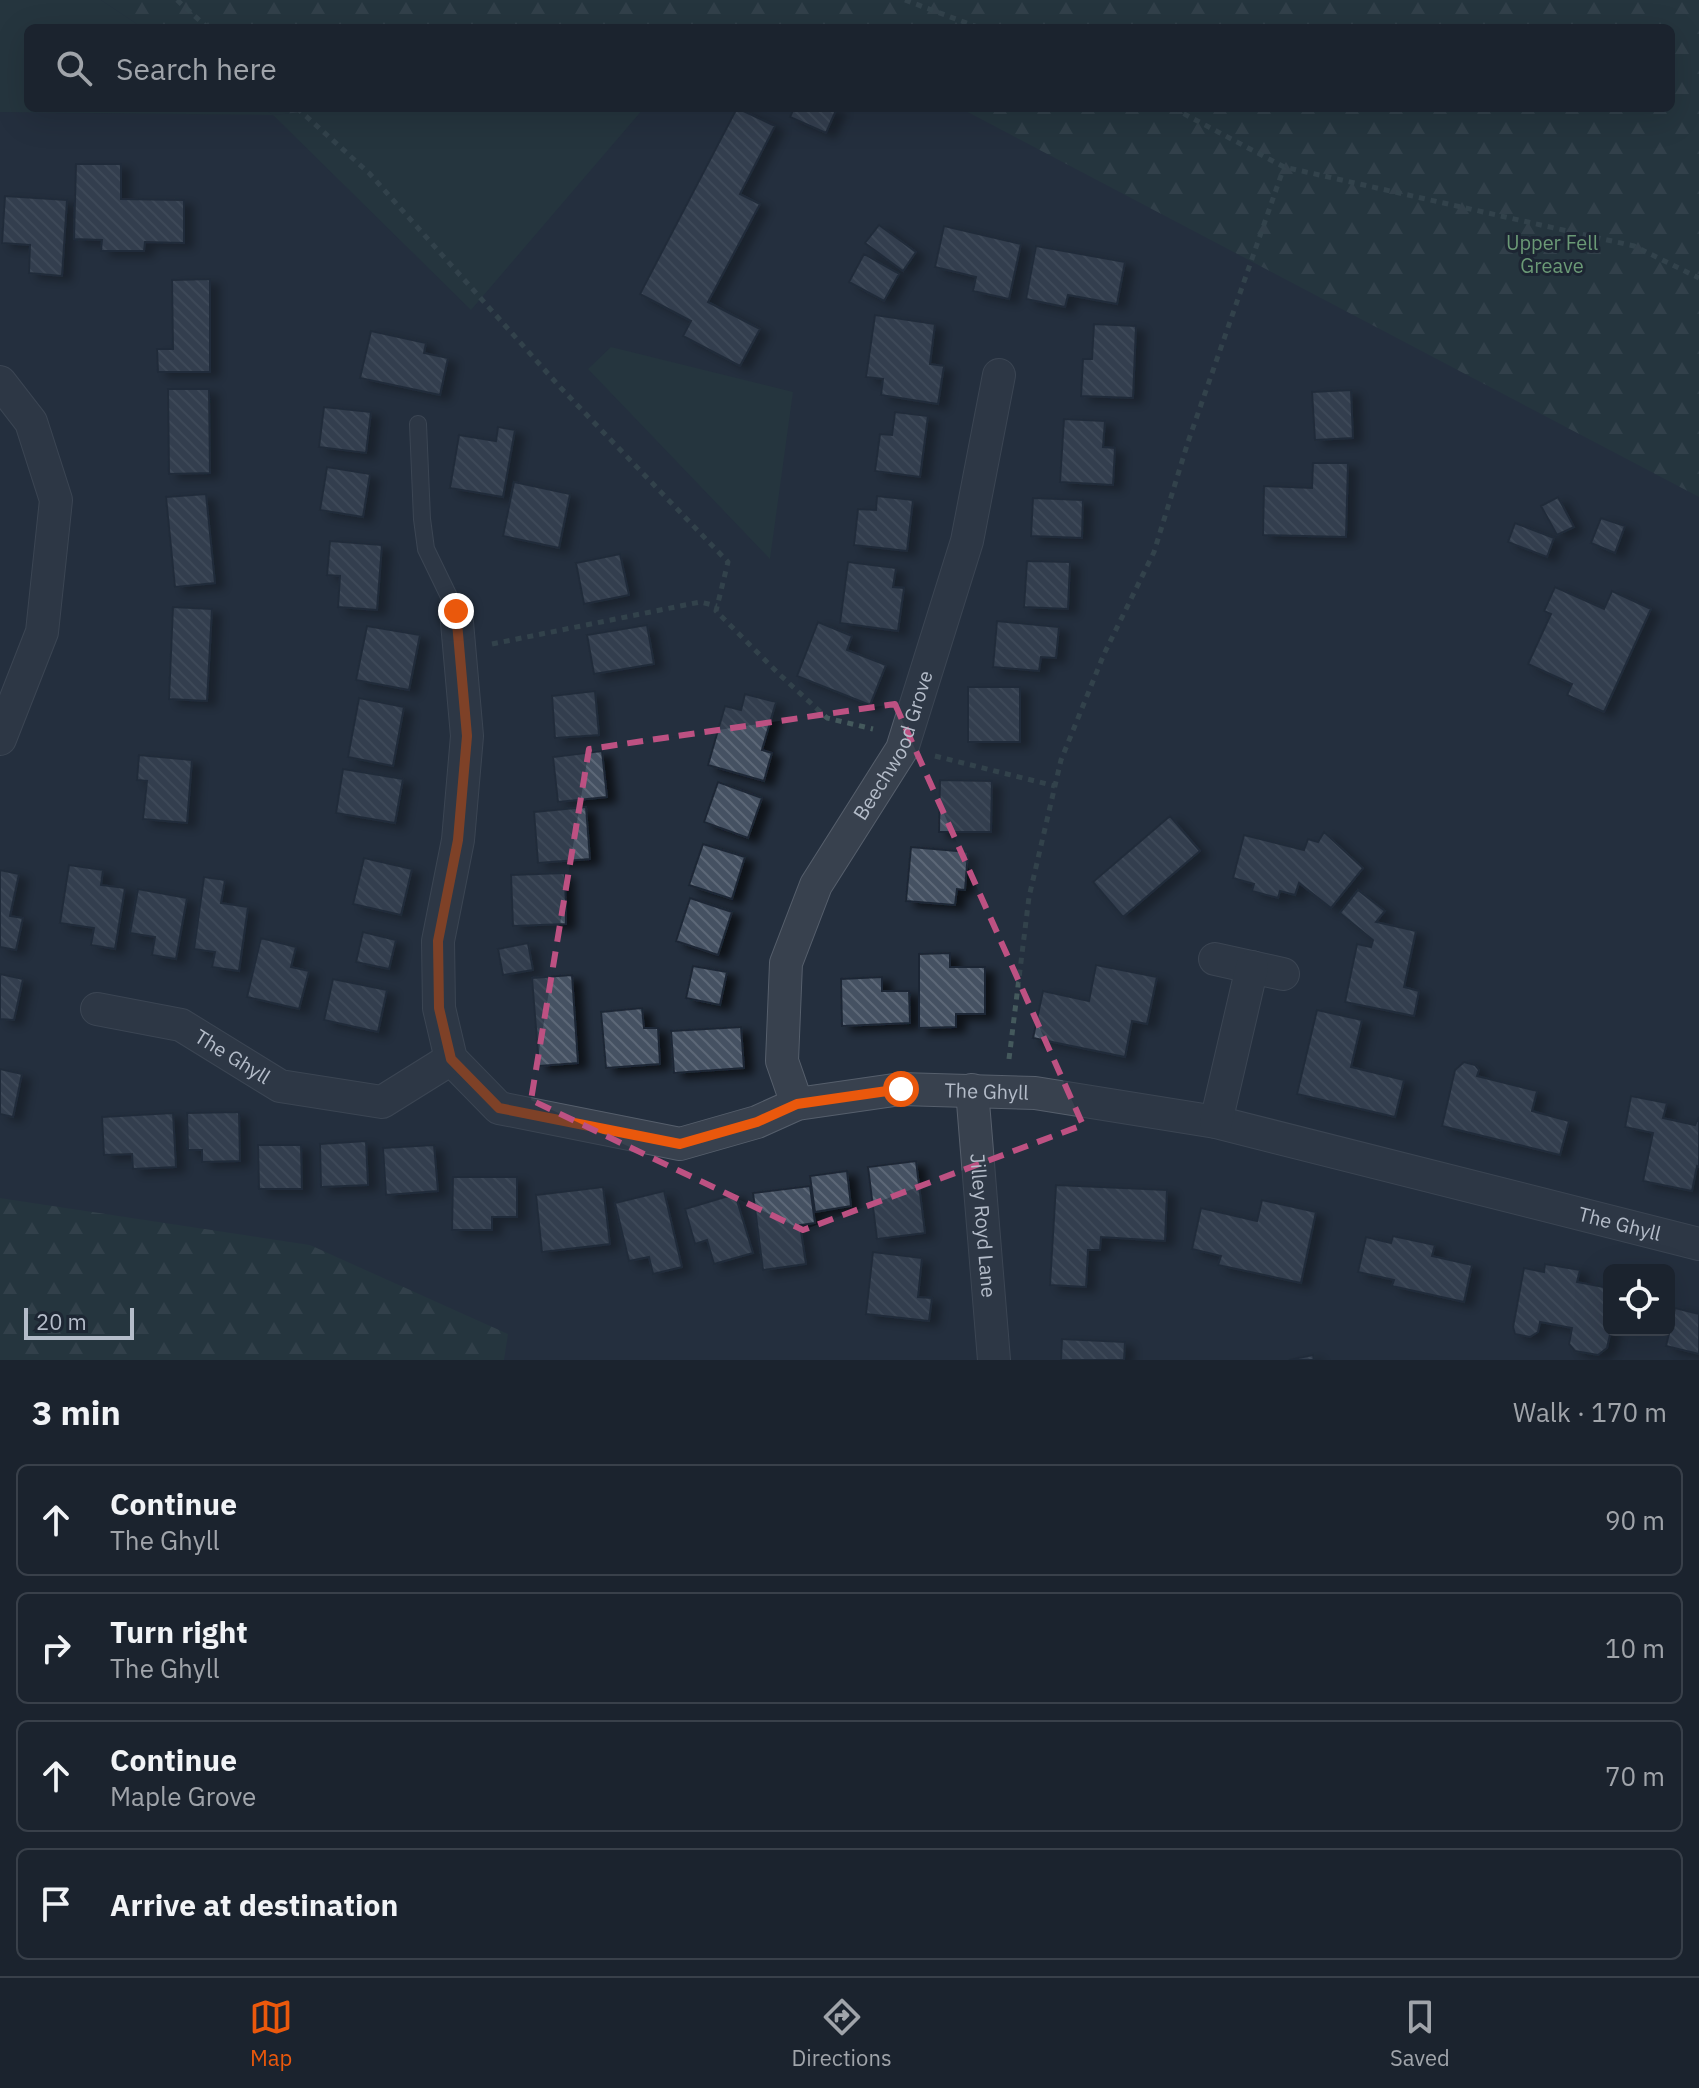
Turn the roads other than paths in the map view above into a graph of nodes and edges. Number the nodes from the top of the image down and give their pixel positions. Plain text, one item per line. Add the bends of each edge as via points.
1 (999, 375) dead end
2 (0, 382) edge
3 (418, 424) dead end
4 (456, 611) joint
5 (0, 739) edge
6 (1215, 959) dead end
7 (1252, 967) junction
8 (1283, 974) dead end
9 (97, 1009) dead end
10 (451, 1059) junction
11 (972, 1090) junction
12 (797, 1104) junction
13 (1216, 1122) junction
14 (1699, 1244) edge
15 (994, 1360) edge

1 - 12 street, Beechwood Grove via 967,541 904,743 816,885 786,963 782,1061
2 - 5 street via 31,422 56,500 42,632
3 - 4 lane via 426,549
4 - 10 street via 467,736 458,840 438,941 439,1008
6 - 7 street
7 - 8 street
7 - 13 street
9 - 10 street, The Ghyll via 181,1025 280,1086 382,1102
10 - 12 street, The Ghyll via 499,1108 680,1144 757,1122
11 - 12 street, The Ghyll via 901,1089
11 - 13 street, The Ghyll via 1035,1093
11 - 15 street, Jilley Royd Lane
13 - 14 street, The Ghyll

